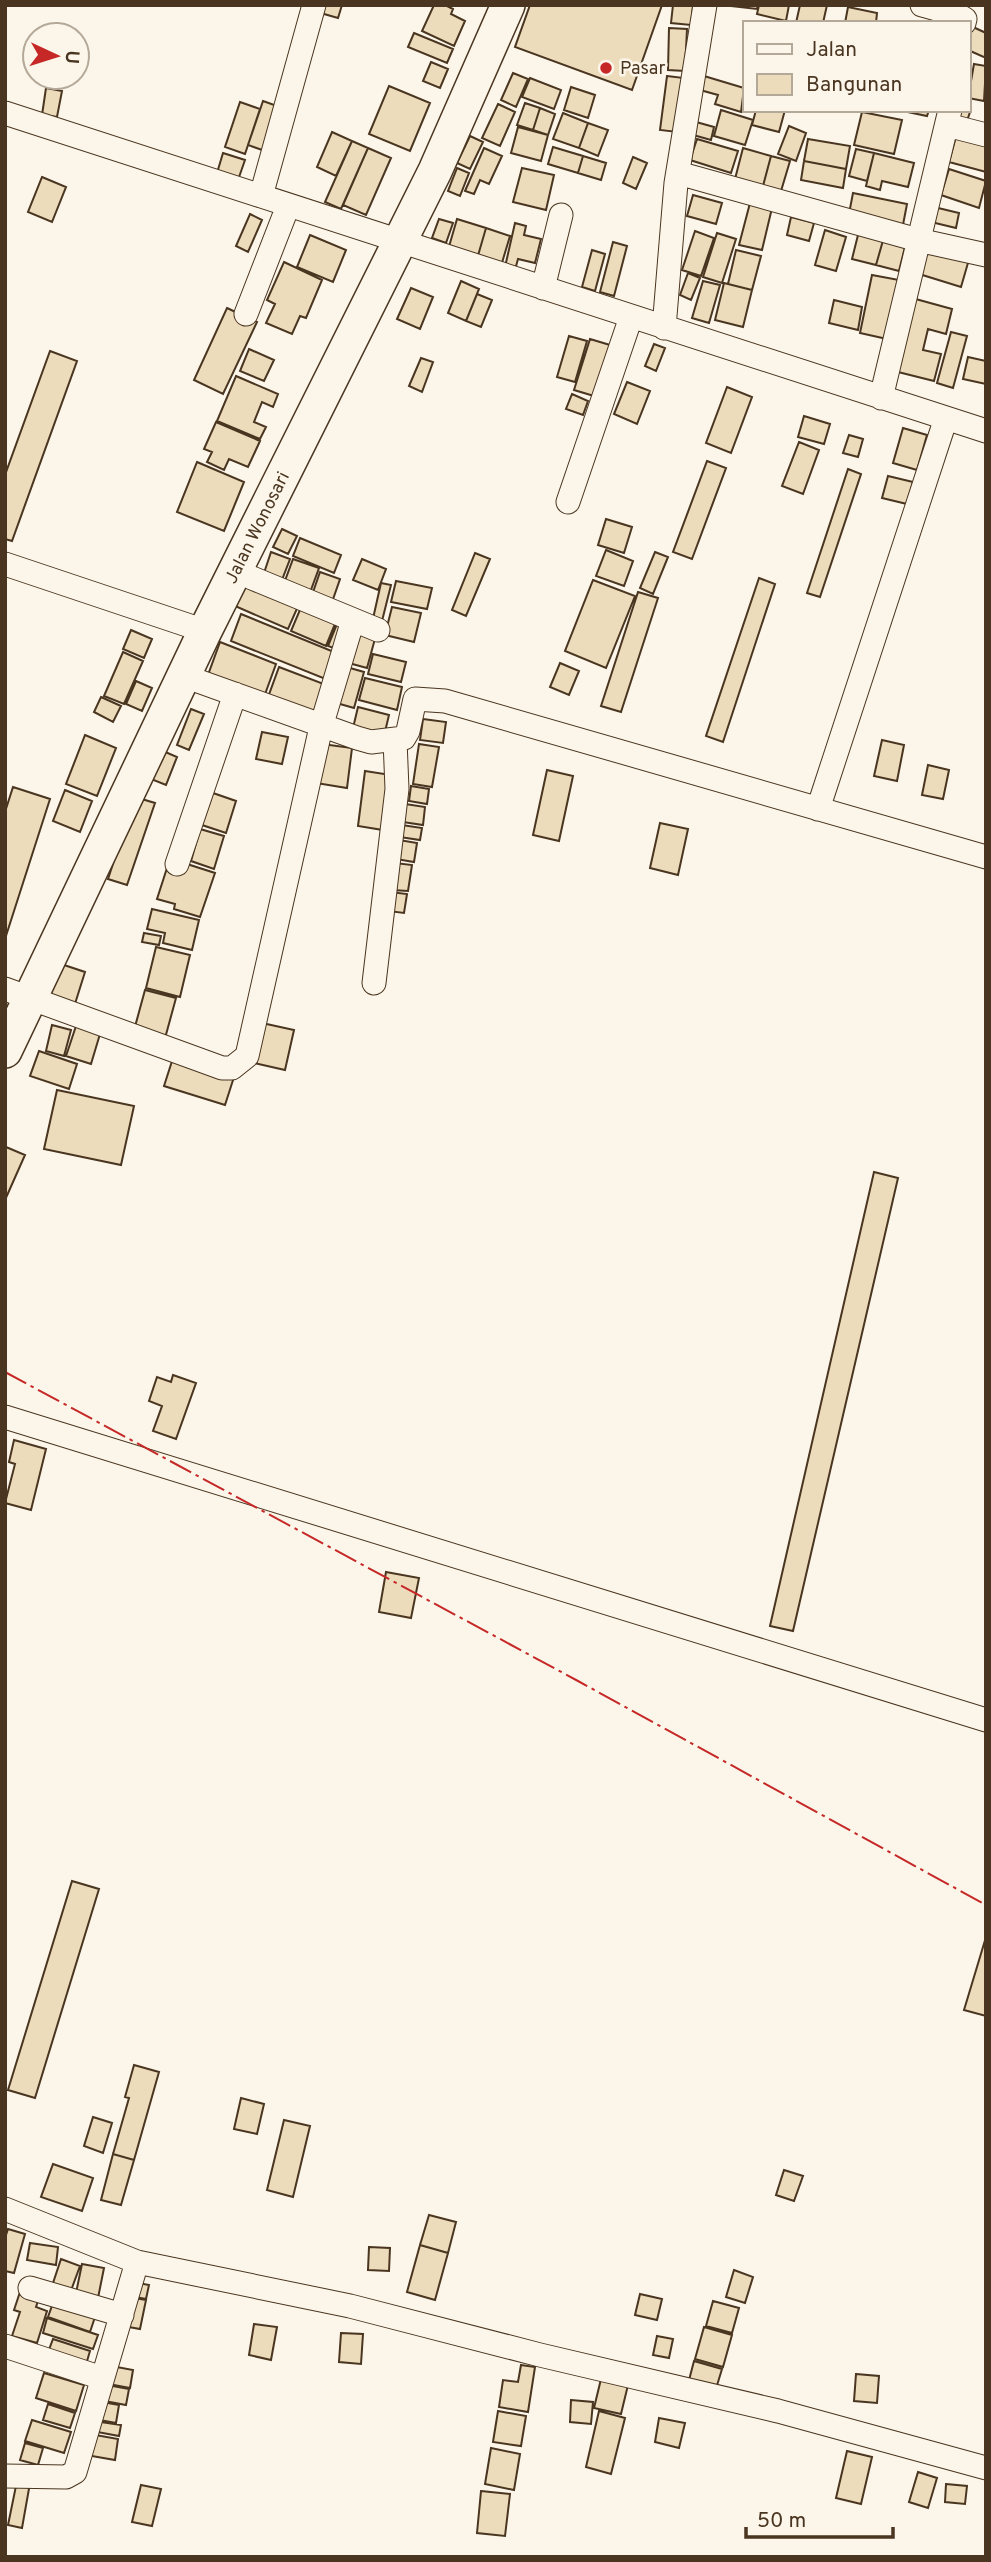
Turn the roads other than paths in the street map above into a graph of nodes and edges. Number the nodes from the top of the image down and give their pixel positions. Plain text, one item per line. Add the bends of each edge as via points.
1 (314, 5) edge
2 (508, 5) edge
3 (705, 5) edge
4 (922, 5) edge
5 (972, 22) edge
6 (5, 113) edge
7 (948, 118) edge
8 (986, 135) edge
9 (678, 173) junction
10 (261, 196) junction
11 (289, 206) junction
12 (561, 215) dead end
13 (918, 240) junction
14 (401, 243) junction
15 (986, 255) edge
16 (543, 288) junction
17 (246, 314) dead end
18 (631, 317) junction
19 (664, 328) junction
20 (881, 398) junction
21 (946, 418) junction
22 (986, 431) edge
23 (568, 502) dead end
24 (5, 564) edge
25 (235, 569) junction
26 (354, 620) junction
27 (378, 630) dead end
28 (205, 631) junction
29 (184, 676) junction
30 (235, 694) junction
31 (321, 727) junction
32 (395, 740) junction
33 (818, 809) junction
34 (986, 857) edge
35 (177, 864) dead end
36 (374, 983) dead end
37 (18, 993) edge
38 (5, 1051) edge
39 (5, 1417) edge
40 (986, 1720) edge
41 (5, 2209) edge
42 (136, 2262) junction
43 (30, 2288) dead end
44 (122, 2315) junction
45 (5, 2346) edge
46 (102, 2378) junction
47 (986, 2468) edge
48 (5, 2476) edge

1 - 10 street
2 - 14 highway, Jalan Wonosari
3 - 9 street
4 - 5 street
6 - 10 street
7 - 8 street
7 - 13 street
9 - 13 street
9 - 19 street
10 - 11 street
11 - 14 street
11 - 17 street
12 - 16 street
13 - 15 street
13 - 20 street
14 - 16 street
14 - 25 highway, Jalan Wonosari
16 - 18 street
18 - 19 street
18 - 23 street
19 - 20 street
20 - 21 street
21 - 22 street
21 - 33 street
24 - 28 street
25 - 26 street
25 - 28 highway, Jalan Wonosari
26 - 27 street
26 - 31 street
28 - 29 highway, Jalan Wonosari
29 - 30 street
29 - 37 highway, Jalan Wonosari
30 - 31 street
30 - 35 street
31 - 32 street via 372,742
31 - 37 street via 247,1056 239,1064 222,1068
32 - 33 street via 408,731 415,699 445,701
32 - 36 street via 397,789
33 - 34 street
37 - 38 highway, Jalan Wonosari
39 - 40 street
41 - 42 street
42 - 44 street
42 - 47 street via 350,2306 778,2411
43 - 44 street
44 - 46 street
45 - 46 street
46 - 48 street via 75,2472 66,2477

